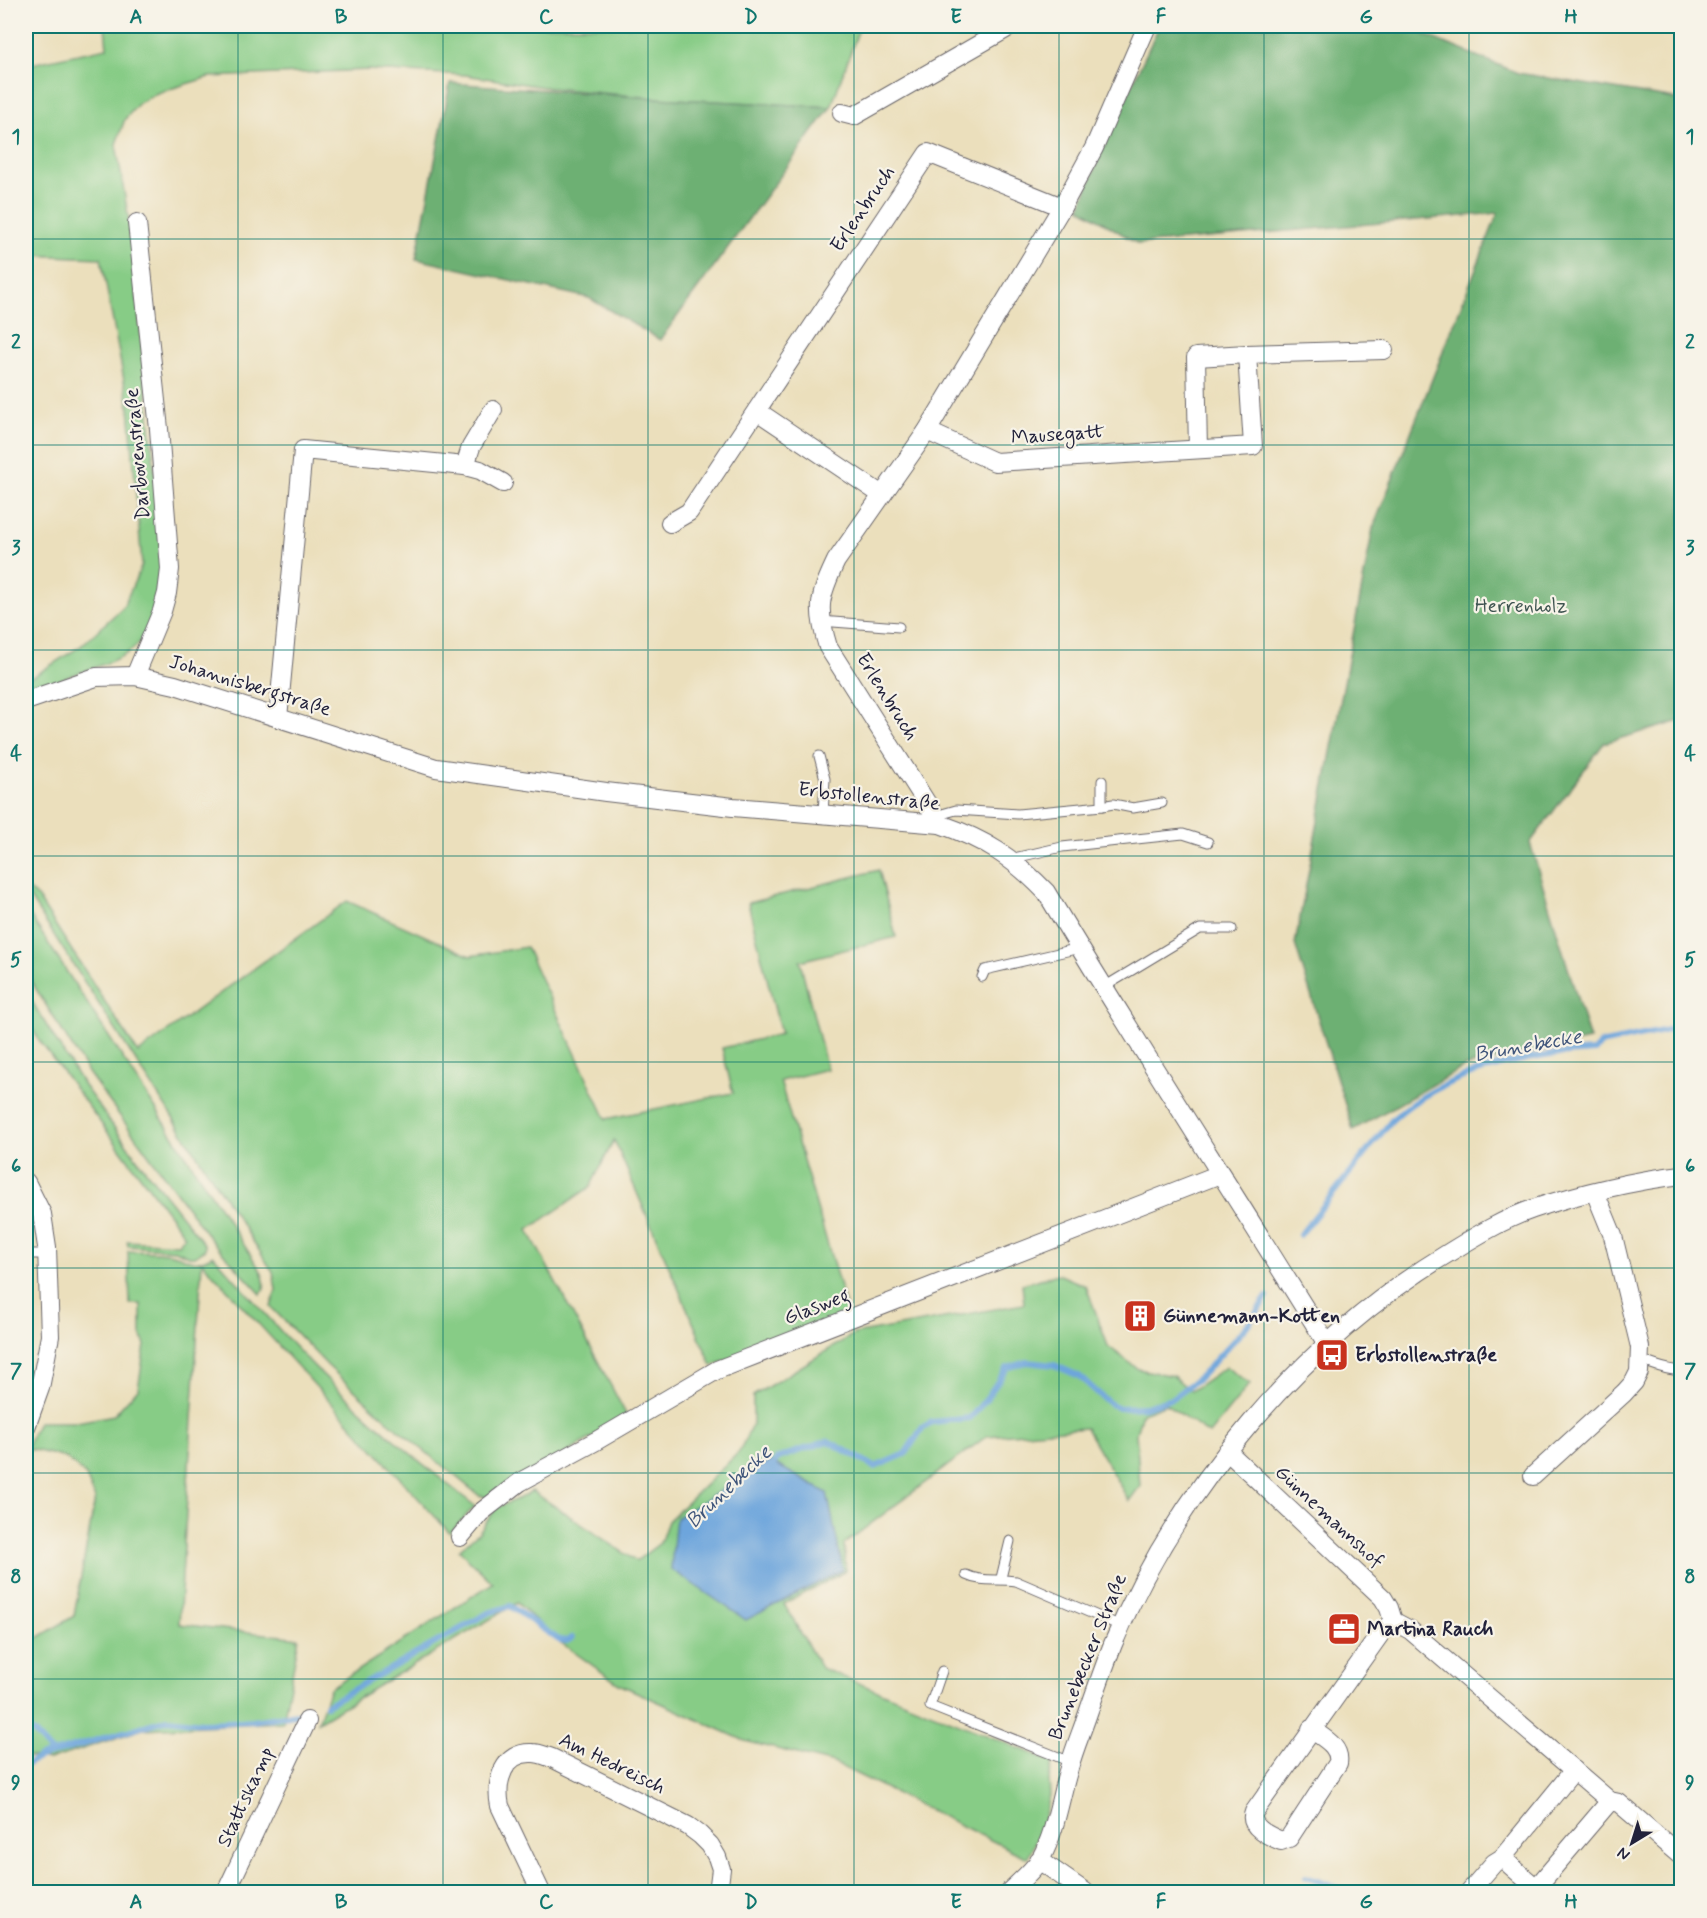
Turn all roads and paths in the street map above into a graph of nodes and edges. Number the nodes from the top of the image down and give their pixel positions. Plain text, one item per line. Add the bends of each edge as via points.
1 (1011, 26) edge
2 (1148, 26) edge
3 (848, 115) dead end
4 (1062, 207) junction
5 (137, 223) dead end
6 (1384, 350) dead end
7 (1247, 354) junction
8 (493, 410) dead end
9 (757, 411) junction
10 (927, 431) junction
11 (1197, 448) junction
12 (465, 466) junction
13 (503, 483) dead end
14 (882, 495) junction
15 (670, 523) dead end
16 (820, 621) junction
17 (898, 627) dead end
18 (135, 676) junction
19 (26, 701) edge
20 (279, 718) junction
21 (819, 756) dead end
22 (460, 772) joint
23 (1102, 781) dead end
24 (1162, 803) dead end
25 (1102, 806) junction
26 (823, 814) junction
27 (938, 820) junction
28 (1208, 842) dead end
29 (1010, 859) junction
30 (1232, 929) dead end
31 (1080, 948) junction
32 (982, 977) dead end
33 (1104, 987) junction
34 (1220, 1174) junction
35 (1682, 1175) edge
36 (26, 1182) edge
37 (1595, 1192) junction
38 (26, 1254) edge
39 (47, 1254) junction
40 (1327, 1344) junction
41 (1640, 1361) junction
42 (1682, 1370) edge
43 (26, 1427) edge
44 (1227, 1451) junction
45 (1533, 1476) dead end
46 (460, 1537) dead end
47 (1010, 1541) dead end
48 (966, 1575) dead end
49 (1001, 1578) junction
50 (1393, 1621) junction
51 (1121, 1626) junction
52 (942, 1671) dead end
53 (307, 1721) dead end
54 (1311, 1729) junction
55 (1071, 1762) junction
56 (1574, 1770) junction
57 (1610, 1801) junction
58 (1682, 1857) edge
59 (1502, 1858) junction
60 (1039, 1860) junction
61 (226, 1893) edge
62 (541, 1893) edge
63 (718, 1893) edge
64 (1009, 1893) edge
65 (1085, 1893) edge
66 (1469, 1893) edge

1 - 3 street
2 - 4 street, Erlenbruch via 1094,148
4 - 9 street, Erlenbruch via 928,153
4 - 10 street, Erlenbruch
5 - 18 street, Darbovenstraße via 170,569 162,611
6 - 7 street
7 - 11 street via 1196,357
7 - 11 street, Mausegatt via 1253,446
8 - 12 street via 471,447
9 - 14 street
9 - 15 street, Erlenbruch via 688,512
10 - 11 street, Mausegatt via 995,462
10 - 14 street, Erlenbruch
12 - 13 street
12 - 20 street via 303,450
14 - 16 street, Erlenbruch via 836,561 821,601
16 - 17 lane
16 - 27 street, Erlenbruch via 828,647
18 - 19 street, Johannisbergstraße via 96,677
18 - 20 street, Johannisbergstraße
20 - 22 street, Johannisbergstraße via 436,768
21 - 26 lane via 825,779
22 - 26 street, Erbstollenstraße via 733,807
23 - 25 lane
24 - 25 lane via 1132,808
25 - 27 lane via 1018,814 956,810
26 - 27 street, Erbstollenstraße
27 - 29 street, Erbstollenstraße via 996,848
28 - 29 lane via 1183,834 1062,847
29 - 31 street, Erbstollenstraße via 1046,892
30 - 33 lane via 1200,929
31 - 32 lane via 985,970
31 - 33 street, Erbstollenstraße
33 - 34 street, Erbstollenstraße
34 - 40 street, Erbstollenstraße
34 - 46 street, Glasweg via 717,1371 520,1482 480,1512
35 - 37 street, Brunebecker Straße
36 - 39 street via 42,1214
37 - 40 street, Brunebecker Straße via 1532,1209 1474,1238 1388,1294
37 - 41 street via 1613,1236
38 - 39 lane
39 - 43 street via 50,1336 40,1388
40 - 44 street, Brunebecker Straße
41 - 42 lane
41 - 45 street via 1634,1382
44 - 50 street, Günnemannshof via 1383,1598
44 - 51 street, Brunebecker Straße via 1173,1525
47 - 49 lane
48 - 49 lane via 976,1580
49 - 51 lane
50 - 54 street
50 - 56 street via 1410,1630
51 - 55 street, Brunebecker Straße
52 - 55 lane via 930,1706
53 - 61 street, Stattskamp
54 - 54 street via 1252,1816 1255,1826 1278,1840 1289,1838 1338,1763 1335,1747
55 - 60 street, Brunebecker Straße via 1052,1833
56 - 57 street
56 - 59 street
57 - 58 street via 1618,1803
57 - 59 street via 1536,1888
59 - 66 street
60 - 64 street, Brunebecker Straße
60 - 65 street
62 - 63 street, Am Hedreisch via 500,1806 498,1793 505,1766 522,1754 552,1758 688,1826 710,1845 717,1857 721,1869

